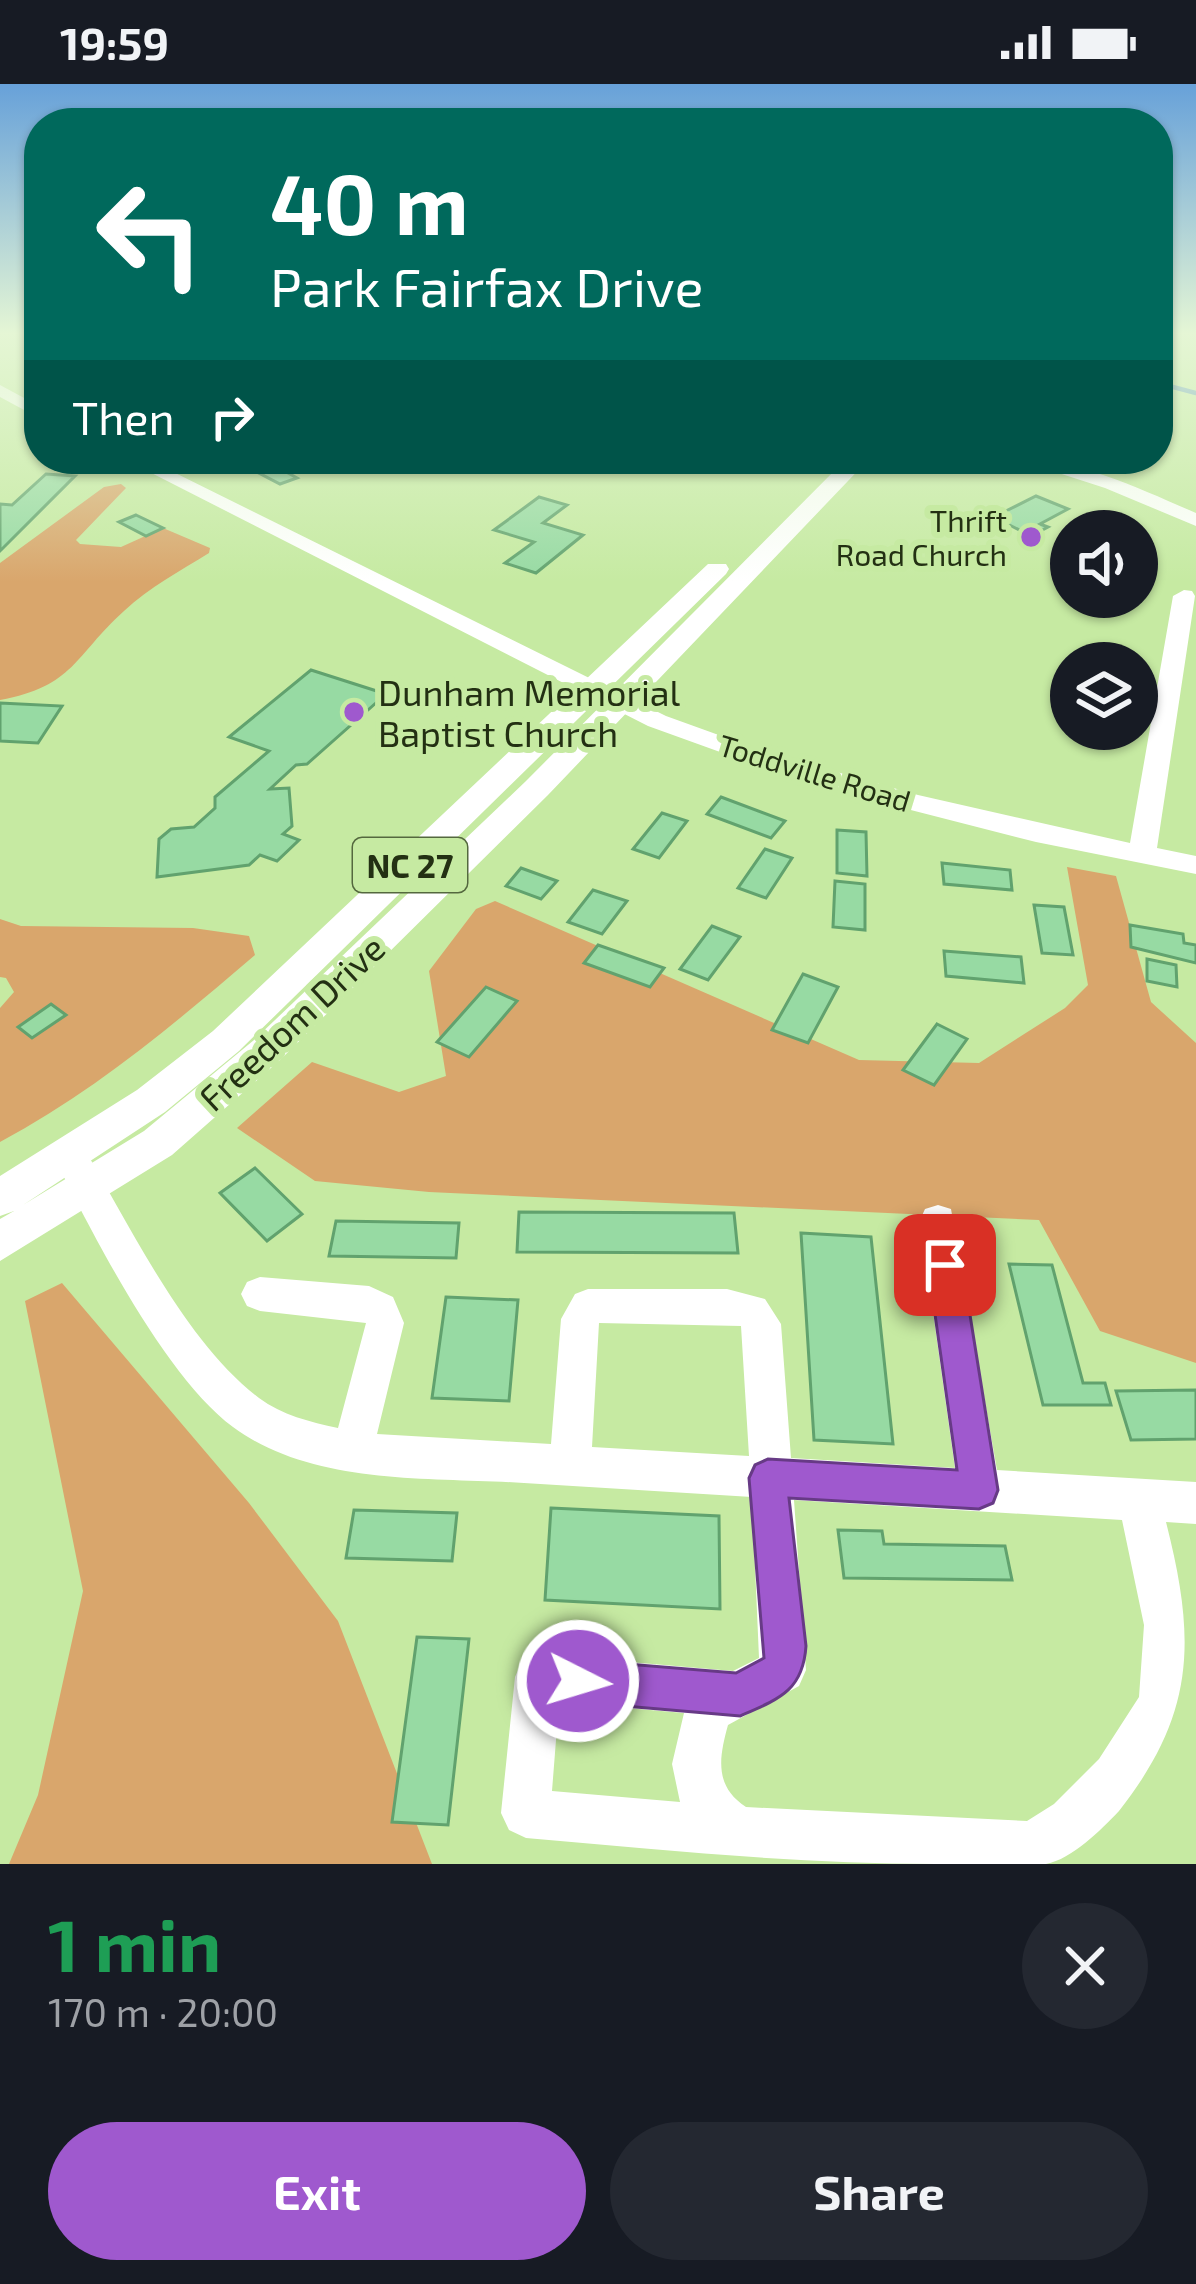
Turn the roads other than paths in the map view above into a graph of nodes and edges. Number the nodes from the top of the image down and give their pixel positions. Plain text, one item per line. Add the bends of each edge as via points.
1 (163, 474) edge
2 (821, 474) edge
3 (843, 474) edge
4 (1077, 474) edge
5 (1196, 520) edge
6 (1184, 596) dead end
7 (1185, 663) edge
8 (605, 694) junction
9 (1142, 854) junction
10 (1196, 865) edge
11 (80, 1171) junction
12 (0, 1198) edge
13 (938, 1220) dead end
14 (0, 1242) edge
15 (260, 1294) dead end
16 (352, 1451) junction
17 (570, 1466) junction
18 (768, 1478) junction
19 (979, 1490) junction
20 (1138, 1499) junction
21 (1196, 1503) edge
22 (740, 1695) junction
23 (741, 1832) junction

1 - 8 street, Toddville Road
2 - 8 main road, Freedom Drive / NC 27
3 - 8 main road, Freedom Drive / NC 27
4 - 5 street
6 - 7 street
7 - 9 street
8 - 9 street, Toddville Road via 657,721 813,775
8 - 11 main road, Freedom Drive / NC 27
9 - 10 street, Toddville Road
11 - 12 main road, Freedom Drive / NC 27
11 - 14 main road, Freedom Drive / NC 27
11 - 16 street via 183,1339 245,1412
13 - 19 street
15 - 16 street via 380,1309 385,1322
16 - 17 street
17 - 18 street
17 - 18 street via 580,1319 588,1306 727,1306 752,1310 762,1324
18 - 19 street
18 - 22 street via 783,1670
19 - 20 street
20 - 21 street
20 - 23 street via 1167,1639 1163,1696 1112,1783 1065,1829 1030,1846
22 - 23 street via 710,1709 698,1775 702,1802 716,1821
22 - 23 street via 538,1677 526,1813

